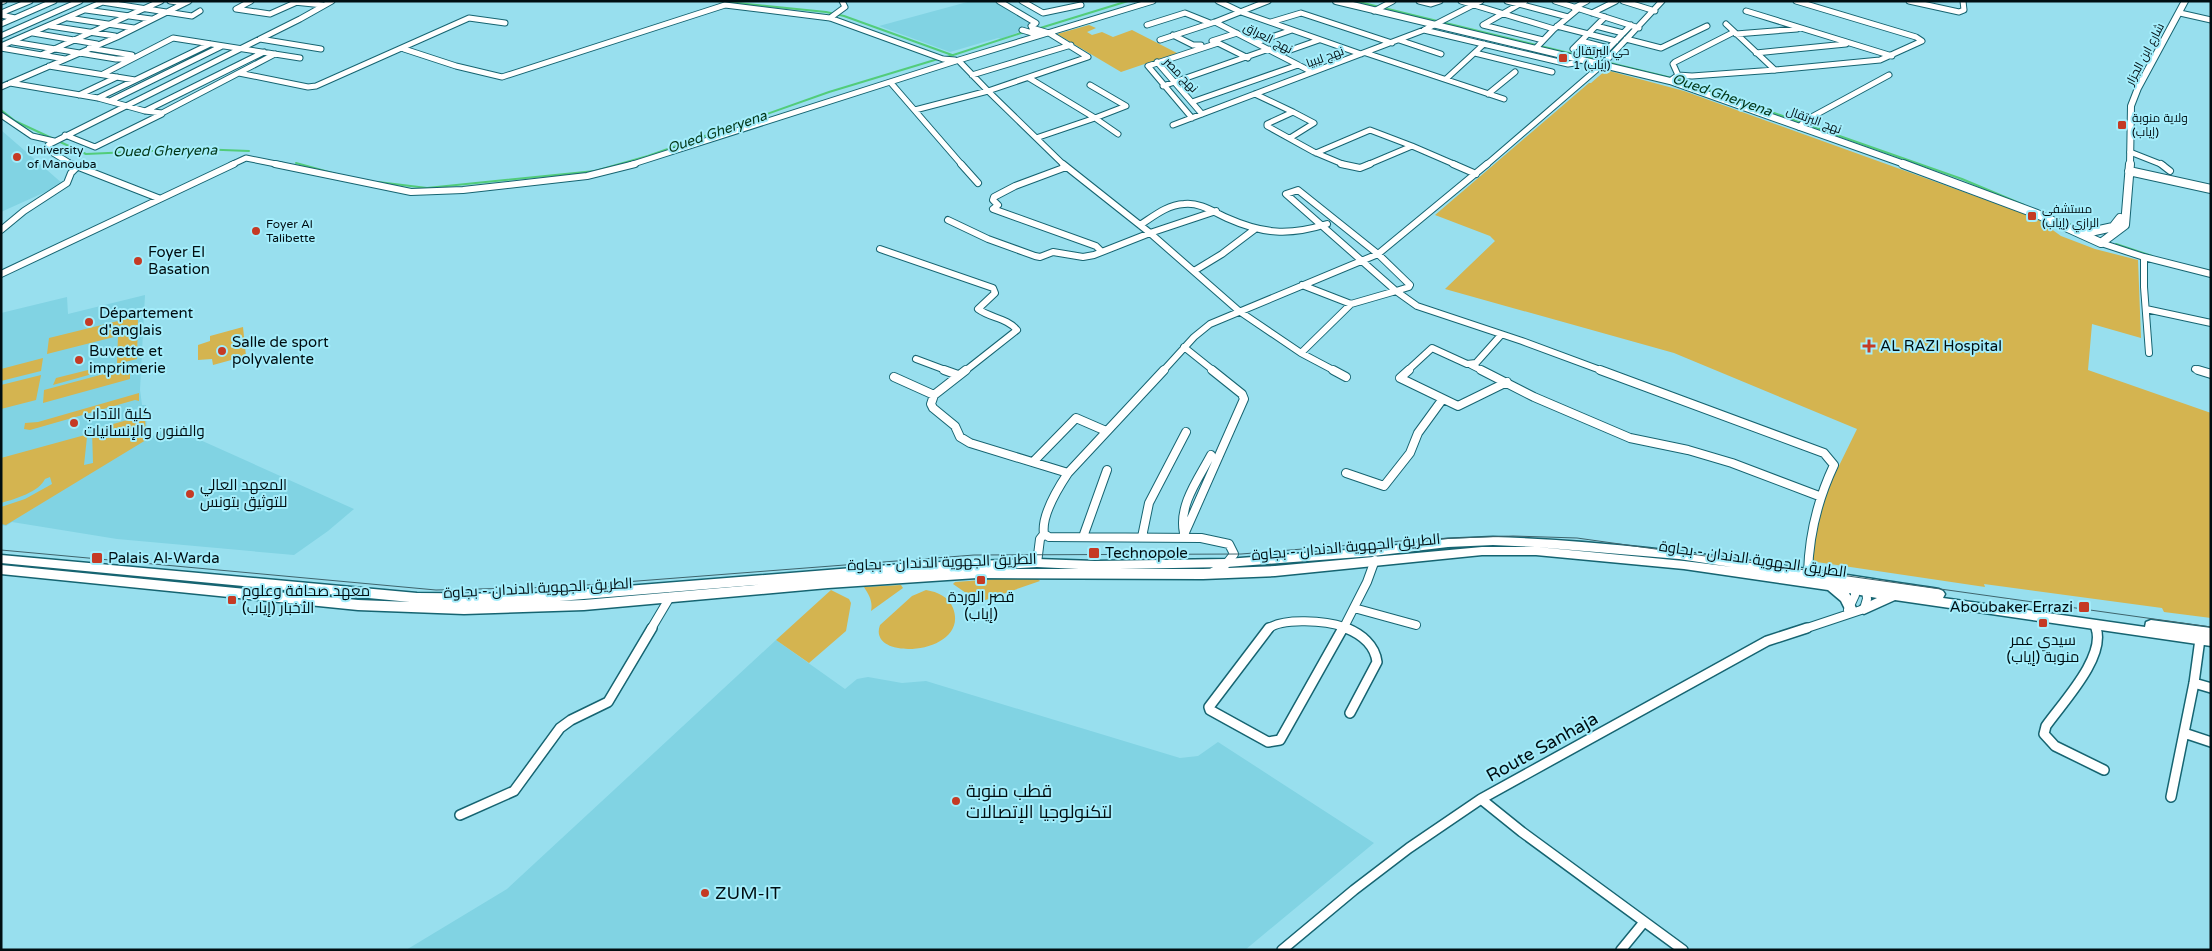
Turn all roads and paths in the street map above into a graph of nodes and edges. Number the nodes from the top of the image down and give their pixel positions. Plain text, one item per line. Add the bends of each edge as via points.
1 (30, 1) edge
2 (54, 1) edge
3 (80, 1) edge
4 (161, 1) edge
5 (170, 1) edge
6 (251, 1) edge
7 (289, 1) edge
8 (332, 1) edge
9 (842, 1) edge
10 (999, 1) edge
11 (1022, 1) edge
12 (1153, 1) edge
13 (1218, 1) edge
14 (1268, 1) edge
15 (1336, 1) edge
16 (1393, 1) edge
17 (1419, 1) edge
18 (1440, 1) edge
19 (1460, 1) edge
20 (1481, 1) edge
21 (1507, 1) edge
22 (1525, 1) edge
23 (1587, 1) edge
24 (1616, 1) edge
25 (1622, 1) edge
26 (1662, 1) edge
27 (1796, 1) edge
28 (1909, 1) edge
29 (1964, 1) edge
30 (2185, 1) edge
31 (103, 2) edge
32 (187, 2) edge
33 (297, 2) edge
34 (1558, 2) edge
35 (1081, 5) edge
36 (1472, 5) junction
37 (1519, 5) junction
38 (323, 6) junction
39 (1067, 8) junction
40 (1378, 8) junction
41 (1576, 8) junction
42 (143, 9) junction
43 (86, 10) junction
44 (200, 11) dead end
45 (1654, 11) junction
46 (1746, 11) dead end
47 (166, 12) junction
48 (1075, 12) dead end
49 (1241, 12) junction
50 (1592, 13) junction
51 (2180, 13) junction
52 (1, 14) edge
53 (1499, 14) junction
54 (834, 15) junction
55 (127, 16) junction
56 (1568, 17) junction
57 (1605, 17) junction
58 (15, 18) junction
59 (68, 18) junction
60 (152, 20) junction
61 (2211, 20) edge
62 (1271, 22) junction
63 (1438, 22) junction
64 (31, 23) junction
65 (505, 23) dead end
66 (1213, 23) junction
67 (1, 24) edge
68 (109, 24) junction
69 (1726, 24) dead end
70 (1631, 25) junction
71 (50, 26) junction
72 (1147, 26) dead end
73 (1596, 26) junction
74 (1707, 26) dead end
75 (134, 28) junction
76 (1556, 28) junction
77 (1639, 28) junction
78 (1801, 28) junction
79 (1031, 29) junction
80 (1022, 30) dead end
81 (1292, 30) junction
82 (1424, 30) junction
83 (33, 33) junction
84 (89, 33) junction
85 (1049, 33) junction
86 (1237, 33) junction
87 (1623, 33) junction
88 (1735, 33) junction
89 (1589, 34) junction
90 (1, 36) edge
91 (1041, 36) junction
92 (1173, 36) junction
93 (116, 37) junction
94 (260, 39) junction
95 (1626, 39) junction
96 (74, 40) junction
97 (1160, 40) dead end
98 (1319, 40) junction
99 (1399, 40) junction
100 (1542, 41) junction
101 (1581, 41) junction
102 (1616, 41) junction
103 (13, 42) junction
104 (1257, 42) junction
105 (1392, 43) junction
106 (97, 44) junction
107 (210, 44) junction
108 (1484, 44) junction
109 (1850, 44) junction
110 (1071, 45) junction
111 (222, 46) junction
112 (1536, 47) junction
113 (1, 48) edge
114 (90, 48) junction
115 (240, 48) junction
116 (1608, 48) junction
117 (54, 49) junction
118 (320, 49) dead end
119 (404, 49) junction
120 (1269, 49) junction
121 (1573, 49) dead end
122 (264, 52) junction
123 (78, 53) junction
124 (1363, 53) junction
125 (1475, 53) junction
126 (1756, 53) junction
127 (275, 54) junction
128 (1280, 54) junction
129 (1441, 54) dead end
130 (1603, 54) dead end
131 (41, 55) junction
132 (138, 56) junction
133 (1892, 56) junction
134 (300, 58) dead end
135 (1248, 58) junction
136 (65, 59) junction
137 (131, 59) junction
138 (1581, 59) junction
139 (959, 61) junction
140 (1157, 62) junction
141 (1604, 63) junction
142 (1298, 65) junction
143 (49, 66) junction
144 (1774, 70) junction
145 (1312, 72) junction
146 (1514, 72) dead end
147 (1552, 72) dead end
148 (239, 73) junction
149 (103, 74) junction
150 (972, 75) junction
151 (1678, 75) junction
152 (1889, 75) dead end
153 (117, 77) junction
154 (1029, 78) junction
155 (135, 80) junction
156 (1446, 80) junction
157 (1671, 80) junction
158 (1174, 82) junction
159 (10, 83) junction
160 (891, 83) dead end
161 (1090, 85) dead end
162 (1163, 86) junction
163 (1, 87) edge
164 (988, 91) junction
165 (1255, 94) junction
166 (1488, 94) junction
167 (79, 95) junction
168 (98, 98) junction
169 (1504, 99) dead end
170 (110, 101) junction
171 (1192, 102) junction
172 (126, 105) junction
173 (915, 110) junction
174 (145, 111) junction
175 (167, 112) junction
176 (1293, 112) junction
177 (1202, 114) junction
178 (1, 115) edge
179 (1095, 118) junction
180 (1192, 118) junction
181 (1802, 124) junction
182 (1172, 125) dead end
183 (1118, 134) dead end
184 (59, 138) junction
185 (1036, 138) junction
186 (1290, 138) junction
187 (1412, 146) junction
188 (1316, 153) junction
189 (2129, 166) junction
190 (77, 167) junction
191 (1066, 167) junction
192 (2170, 171) dead end
193 (1476, 174) junction
194 (978, 183) dead end
195 (2211, 189) edge
196 (158, 198) junction
197 (2125, 208) junction
198 (1216, 211) junction
199 (948, 220) dead end
200 (1337, 221) junction
201 (1140, 225) junction
202 (1323, 226) junction
203 (1255, 229) junction
204 (1, 230) edge
205 (1150, 233) junction
206 (2082, 234) junction
207 (2101, 243) junction
208 (880, 249) dead end
209 (1099, 253) junction
210 (1378, 254) junction
211 (2144, 257) junction
212 (1364, 261) junction
213 (1194, 271) junction
214 (1, 274) edge
215 (2211, 274) edge
216 (1302, 285) junction
217 (1396, 291) junction
218 (1351, 304) junction
219 (2146, 309) junction
220 (1239, 311) junction
221 (2211, 324) edge
222 (1501, 334) junction
223 (1184, 347) junction
224 (1301, 353) junction
225 (2149, 353) dead end
226 (916, 359) dead end
227 (1471, 364) junction
228 (2195, 370) dead end
229 (2211, 374) edge
230 (958, 376) junction
231 (894, 377) dead end
232 (1346, 377) dead end
233 (1507, 382) junction
234 (934, 395) junction
235 (1442, 400) junction
236 (1106, 431) junction
237 (1186, 432) dead end
238 (1211, 455) dead end
239 (1034, 461) junction
240 (1107, 470) dead end
241 (1068, 472) junction
242 (1346, 473) dead end
243 (1819, 496) junction
244 (1044, 534) junction
245 (1184, 535) junction
246 (1083, 537) junction
247 (1142, 537) junction
248 (1, 559) edge
249 (1375, 560) junction
250 (1227, 563) junction
251 (1037, 568) junction
252 (1, 569) edge
253 (1203, 574) junction
254 (1808, 574) junction
255 (268, 585) junction
256 (1831, 586) junction
257 (1860, 586) junction
258 (257, 595) junction
259 (1894, 595) junction
260 (670, 597) junction
261 (1354, 608) junction
262 (1864, 609) junction
263 (1846, 612) junction
264 (1416, 625) dead end
265 (2096, 625) junction
266 (1344, 626) junction
267 (2204, 636) edge
268 (2194, 683) junction
269 (2211, 688) edge
270 (1350, 713) dead end
271 (2184, 733) junction
272 (2211, 742) edge
273 (2104, 770) dead end
274 (2171, 797) dead end
275 (1481, 799) junction
276 (460, 815) dead end
277 (1644, 922) junction
278 (1282, 950) edge
279 (1621, 950) edge
280 (1683, 950) edge

1 - 52 street
2 - 58 street
3 - 64 street
4 - 42 street
5 - 32 street
6 - 33 street via 236,9 270,14
7 - 33 street
8 - 38 street
9 - 54 street via 844,7
10 - 79 street via 1036,23
11 - 39 street via 1043,13
12 - 85 street
13 - 49 street
14 - 49 street
15 - 40 street, نهج البرتقال
16 - 40 street
17 - 18 street via 1431,4
19 - 36 street
20 - 36 street, نهج ليبيا
21 - 37 street
22 - 37 street
23 - 41 street
24 - 50 street
25 - 45 street
26 - 45 street
27 - 133 street via 1922,40
28 - 29 street via 1960,12 1964,10
30 - 51 street, شارع ابن الجزار
31 - 42 street
31 - 43 street
32 - 47 street
33 - 38 street
34 - 41 street
35 - 39 street
36 - 53 street
36 - 63 street, نهج ليبيا
37 - 53 street
37 - 56 street
38 - 94 street
39 - 48 street
40 - 63 street, نهج البرتقال
41 - 50 street
41 - 56 street
42 - 47 street
42 - 55 street
43 - 55 street
43 - 59 street
44 - 47 street via 192,16
45 - 77 street
46 - 78 street
47 - 60 street
49 - 62 street
49 - 66 street
50 - 57 street
51 - 61 street
51 - 189 street, شارع ابن الجزار via 2138,88 2130,117
52 - 58 street
53 - 76 street
53 - 100 street via 1483,24
54 - 119 street via 721,6 502,78
54 - 139 street via 940,58
55 - 60 street
55 - 68 street
56 - 76 street
57 - 70 street
57 - 73 street
58 - 64 street
58 - 67 street
59 - 68 street
59 - 71 street
60 - 75 street
62 - 81 street
62 - 105 street via 1301,13
63 - 82 street, نهج ليبيا
63 - 112 street, نهج البرتقال
64 - 90 street
65 - 119 street via 469,18
66 - 72 street, نهج العراق via 1185,12
66 - 86 street, نهج العراق
66 - 92 street
68 - 75 street
68 - 84 street
69 - 88 street
70 - 77 street
70 - 87 street
71 - 83 street
71 - 84 street
73 - 87 street
73 - 89 street
74 - 95 street via 1661,48
75 - 93 street
76 - 89 street
76 - 100 street
77 - 95 street
78 - 88 street
78 - 109 street
79 - 80 street
79 - 85 street
79 - 91 street
81 - 98 street
81 - 104 street
82 - 99 street, نهج ليبيا
82 - 108 street
83 - 96 street
83 - 103 street
84 - 93 street
84 - 96 street
85 - 91 street
85 - 110 street
86 - 92 street via 1195,46
86 - 104 street, نهج العراق
87 - 102 street
88 - 126 street
88 - 151 street via 1675,62 1673,66
89 - 101 street
89 - 102 street
91 - 139 street
92 - 97 street
93 - 106 street
94 - 115 street
94 - 118 street
95 - 141 street
96 - 106 street
96 - 117 street
98 - 124 street
98 - 128 street
99 - 105 street, نهج ليبيا
99 - 129 street
100 - 112 street
101 - 116 street
101 - 121 street
102 - 116 street
103 - 113 street
103 - 117 street
104 - 120 street, نهج العراق
105 - 124 street, نهج ليبيا
106 - 114 street
107 - 111 street
107 - 132 street via 173,38
107 - 155 street
108 - 125 street
108 - 138 street via 1568,64
109 - 126 street
109 - 133 street
110 - 150 street
110 - 154 street via 1088,57
111 - 115 street
111 - 170 street
112 - 138 street, نهج البرتقال
113 - 131 street
114 - 123 street
114 - 132 street
115 - 122 street
115 - 172 street
116 - 130 street
117 - 123 street
117 - 131 street
119 - 148 street via 316,86
120 - 128 street, نهج العراق
120 - 135 street
122 - 127 street
122 - 174 street
123 - 136 street
123 - 137 street
124 - 145 street, نهج ليبيا
124 - 156 street
125 - 147 street
125 - 156 street
126 - 144 street
127 - 134 street
127 - 148 street
128 - 142 street, نهج العراق
131 - 136 street
132 - 137 street
133 - 144 street via 1880,60
135 - 140 street via 1218,43
135 - 158 street
136 - 143 street
137 - 149 street
138 - 141 street, نهج البرتقال
139 - 150 street
139 - 196 street via 646,161 587,176 420,192 248,157
140 - 158 street, نهج مصر
140 - 162 street, نهج مصر via 1148,67
141 - 157 street, نهج البرتقال
141 - 193 street
142 - 145 street, نهج العراق
142 - 171 street
143 - 149 street
143 - 159 street
144 - 151 street
145 - 165 street, نهج ليبيا
146 - 166 street
148 - 175 street
149 - 153 street
150 - 164 street
151 - 157 street
152 - 181 street
153 - 155 street
153 - 167 street
154 - 164 street
154 - 179 street
155 - 168 street
156 - 166 street
157 - 181 street, نهج البرتقال
158 - 162 street
158 - 171 street, نهج مصر
159 - 163 street
159 - 167 street
160 - 173 street
161 - 179 street via 1126,106
162 - 180 street, نهج مصر
164 - 173 street
164 - 185 street
165 - 176 street
165 - 177 street, نهج ليبيا
166 - 169 street
167 - 168 street
168 - 170 street
170 - 172 street
171 - 177 street, نهج مصر
172 - 174 street
172 - 184 street
173 - 194 street
174 - 175 street
175 - 184 street via 95,148
176 - 186 street via 1314,124
176 - 186 street via 1266,125
177 - 180 street, نهج ليبيا
178 - 184 street via 39,140
179 - 183 street
179 - 185 street
180 - 182 street, نهج ليبيا
181 - 206 street, نهج البرتقال
184 - 190 street via 48,145 48,150
185 - 191 street
186 - 188 street
187 - 188 street via 1357,169
187 - 188 street via 1370,130
187 - 193 street
189 - 192 street via 2159,162
189 - 195 street
189 - 197 street, شارع ابن الجزار
190 - 196 street
190 - 204 street via 67,183
191 - 201 street
191 - 209 street via 994,197 998,205 993,209 1096,246
193 - 210 street
196 - 214 street
197 - 206 street via 2113,227
197 - 207 street, شارع ابن الجزار via 2125,225
198 - 201 street via 1190,202 1178,203 1160,210
198 - 203 street
198 - 205 street
199 - 209 street via 1035,256 1053,252 1082,257
200 - 202 street
200 - 202 street via 1299,190 1286,194
200 - 210 street
201 - 205 street
202 - 203 street via 1284,233
202 - 212 street
203 - 213 street
205 - 209 street
205 - 213 street
206 - 207 street, نهج البرتقال
207 - 211 street
208 - 230 street via 995,290 978,309 1009,322 1018,330
210 - 212 street
210 - 217 street via 1409,282 1409,287
211 - 215 street
211 - 219 street
212 - 216 street
212 - 217 street
213 - 220 street
216 - 218 street
216 - 220 street
217 - 218 street
217 - 222 street via 1426,310
218 - 224 street
219 - 221 street
219 - 225 street
220 - 223 street via 1210,324
220 - 224 street
222 - 227 street via 1476,363
222 - 243 street via 1824,453 1834,465
223 - 236 street
223 - 245 street via 1244,399
224 - 232 street
226 - 230 street
227 - 233 street
227 - 235 street via 1432,348 1400,378
228 - 229 street
230 - 234 street
231 - 234 street
233 - 235 street via 1458,406
233 - 243 street via 1630,438 1715,458
234 - 239 street via 933,408 955,426 961,438
235 - 242 street via 1418,433 1410,453 1384,486
236 - 239 street via 1076,418
236 - 241 street
237 - 247 street via 1149,503
238 - 245 street via 1185,506
239 - 241 street
240 - 246 street
241 - 244 street via 1046,517
243 - 254 street via 1809,535
244 - 246 street via 1049,537
244 - 251 street via 1040,539
245 - 247 street
245 - 250 street via 1229,544 1234,553
246 - 247 street
248 - 255 main road, الطريق الجهوية الدندان - بجاوة
249 - 253 main road, الطريق الجهوية الدندان - بجاوة via 1275,571
249 - 256 main road, الطريق الجهوية الدندان - بجاوة via 1482,551 1536,551 1667,563
249 - 261 street
250 - 251 main road, الطريق الجهوية الدندان - بجاوة
250 - 253 street via 1223,568
250 - 254 main road, الطريق الجهوية الدندان - بجاوة via 1493,541 1622,548
251 - 253 main road, الطريق الجهوية الدندان - بجاوة
251 - 255 main road, الطريق الجهوية الدندان - بجاوة via 915,567 527,599 417,598
251 - 260 main road, الطريق الجهوية الدندان - بجاوة
252 - 258 main road, الطريق الجهوية الدندان - بجاوة
254 - 257 main road, الطريق الجهوية الدندان - بجاوة
255 - 258 main road
256 - 257 main road, الطريق الجهوية الدندان - بجاوة
256 - 263 main road via 1846,598
257 - 259 main road, الطريق الجهوية الدندان - بجاوة
257 - 262 street via 1868,599
257 - 263 street
257 - 267 main road, الطريق الجهوية الدندان - بجاوة
258 - 260 main road, الطريق الجهوية الدندان - بجاوة via 358,605 464,609
259 - 262 main road
259 - 265 main road, الطريق الجهوية الدندان - بجاوة
260 - 276 street via 608,702 560,728 514,792
261 - 264 street
261 - 266 street
262 - 263 street, Route Sanhaja
263 - 275 street, Route Sanhaja via 1759,645
265 - 267 main road, الطريق الجهوية الدندان - بجاوة
265 - 273 street via 2099,637 2093,660 2046,726 2044,734 2055,746
266 - 266 street via 1273,624 1210,704 1210,710 1268,742 1280,740
266 - 270 street via 1368,642 1378,657
267 - 268 street
268 - 269 street
268 - 271 street
271 - 272 street
271 - 274 street
275 - 277 street
275 - 278 street, Route Sanhaja via 1409,848
277 - 279 street
277 - 280 street

